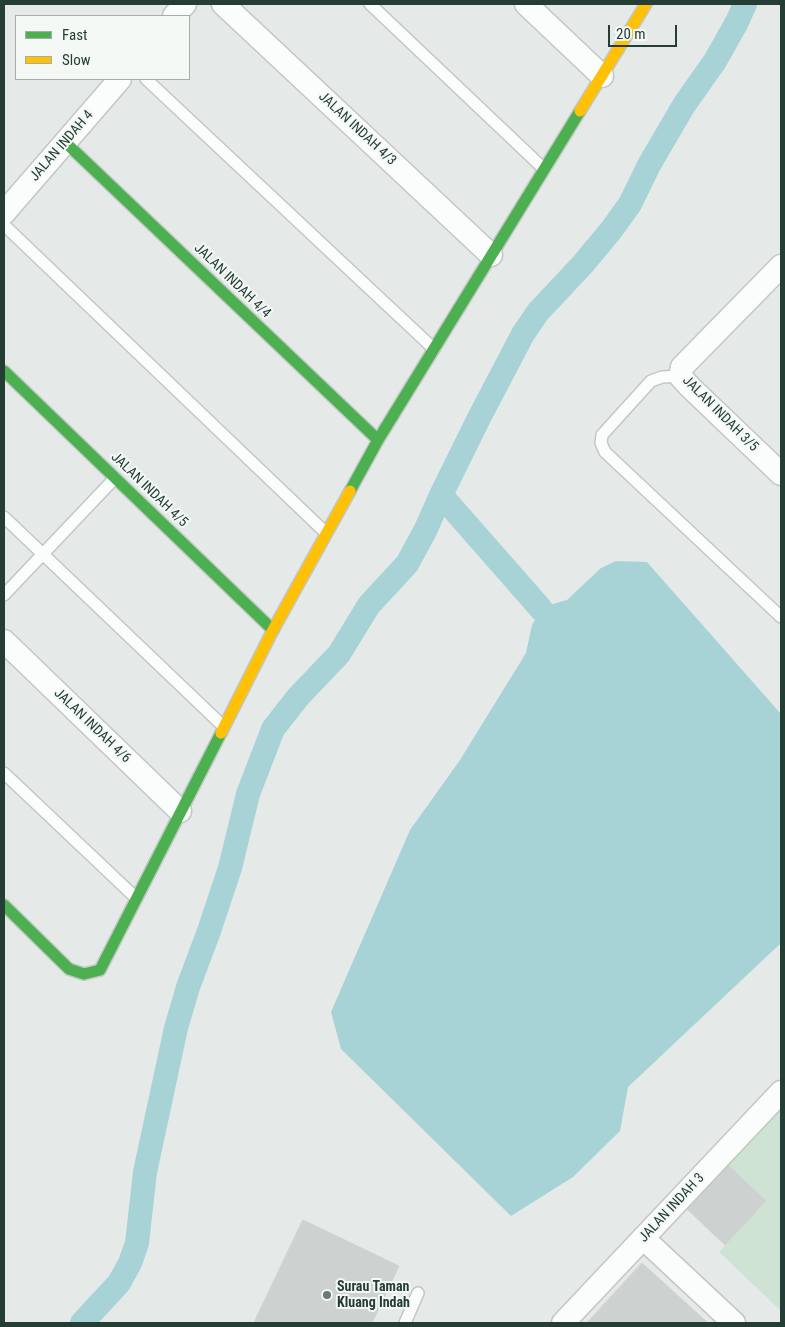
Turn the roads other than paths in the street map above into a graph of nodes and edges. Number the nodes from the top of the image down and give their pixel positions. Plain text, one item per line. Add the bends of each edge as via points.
1 (185, 4) edge
2 (223, 4) edge
3 (370, 4) edge
4 (526, 4) edge
5 (646, 4) edge
6 (175, 15) edge
7 (602, 76) junction
8 (119, 80) edge
9 (147, 80) edge
10 (65, 142) junction
11 (544, 169) junction
12 (4, 214) edge
13 (4, 225) edge
14 (491, 255) junction
15 (781, 266) edge
16 (434, 349) junction
17 (4, 372) edge
18 (680, 376) junction
19 (378, 440) junction
20 (781, 474) edge
21 (115, 478) junction
22 (4, 517) edge
23 (326, 533) junction
24 (43, 554) junction
25 (4, 596) edge
26 (781, 617) edge
27 (273, 630) junction
28 (4, 641) edge
29 (223, 726) junction
30 (4, 772) edge
31 (180, 811) junction
32 (136, 898) junction
33 (4, 905) edge
34 (781, 1092) edge
35 (643, 1238) junction
36 (418, 1293) dead end
37 (567, 1322) edge
38 (405, 1323) edge
39 (734, 1323) edge

1 - 6 street
2 - 14 street, JALAN INDAH 4/3
3 - 11 lane
4 - 7 street
5 - 7 street
7 - 11 street
8 - 10 street, JALAN INDAH 4
9 - 16 lane
10 - 12 street, JALAN INDAH 4
10 - 19 street, JALAN INDAH 4/4
11 - 14 street
13 - 23 lane
14 - 16 street
15 - 18 street, JALAN INDAH 3/5 via 682,366
16 - 19 street
17 - 21 street, JALAN INDAH 4/5
18 - 20 street, JALAN INDAH 3/5
18 - 26 lane via 652,381 602,435 601,443 605,452
19 - 23 street
21 - 24 lane
21 - 27 street, JALAN INDAH 4/5
22 - 24 lane
23 - 27 street
24 - 25 lane
24 - 29 lane
27 - 29 street
28 - 31 street, JALAN INDAH 4/6
29 - 31 street
30 - 32 lane
31 - 32 street
32 - 33 street via 100,970 80,975 69,969
34 - 35 street, JALAN INDAH 3
35 - 37 street, JALAN INDAH 3
35 - 39 street
36 - 38 lane

